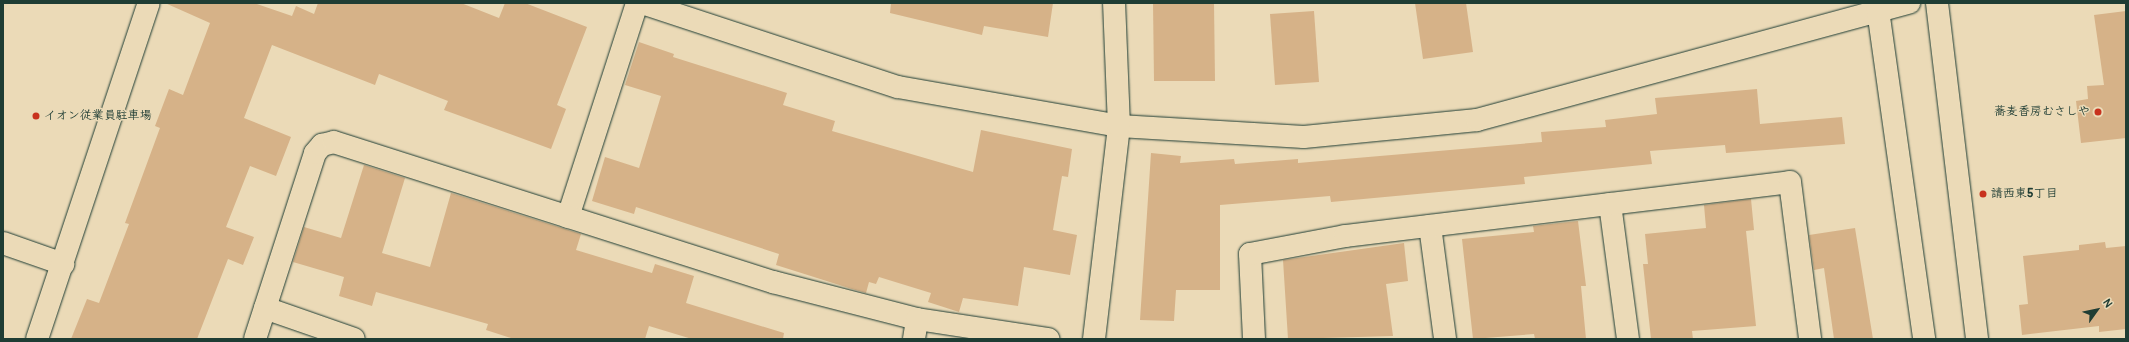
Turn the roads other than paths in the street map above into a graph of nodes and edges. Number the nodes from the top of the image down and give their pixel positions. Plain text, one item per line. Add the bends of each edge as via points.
1 (149, 3) edge
2 (637, 3) edge
3 (642, 3) edge
4 (1114, 3) edge
5 (1909, 3) edge
6 (1937, 3) edge
7 (1878, 7) edge
8 (1120, 126) junction
9 (1610, 204) junction
10 (568, 217) junction
11 (1430, 226) junction
12 (3, 243) edge
13 (63, 264) junction
14 (265, 308) junction
15 (916, 329) edge
16 (38, 339) edge
17 (256, 339) edge
18 (354, 339) edge
19 (1048, 339) edge
20 (1094, 339) edge
21 (1254, 339) edge
22 (1445, 339) edge
23 (1628, 339) edge
24 (1810, 339) edge
25 (1924, 339) edge
26 (1977, 339) edge

1 - 13 street
2 - 10 street
3 - 8 street via 898,87
4 - 8 street
5 - 7 street
6 - 26 street
7 - 8 street via 1477,120 1304,137
7 - 25 street
8 - 20 street
9 - 11 street
9 - 23 street
9 - 24 street via 1790,182
10 - 14 street via 334,142 322,145 315,153
10 - 15 street
11 - 21 street via 1345,236 1250,254
11 - 22 street
12 - 13 street
13 - 16 street
14 - 17 street
14 - 18 street
15 - 19 street

